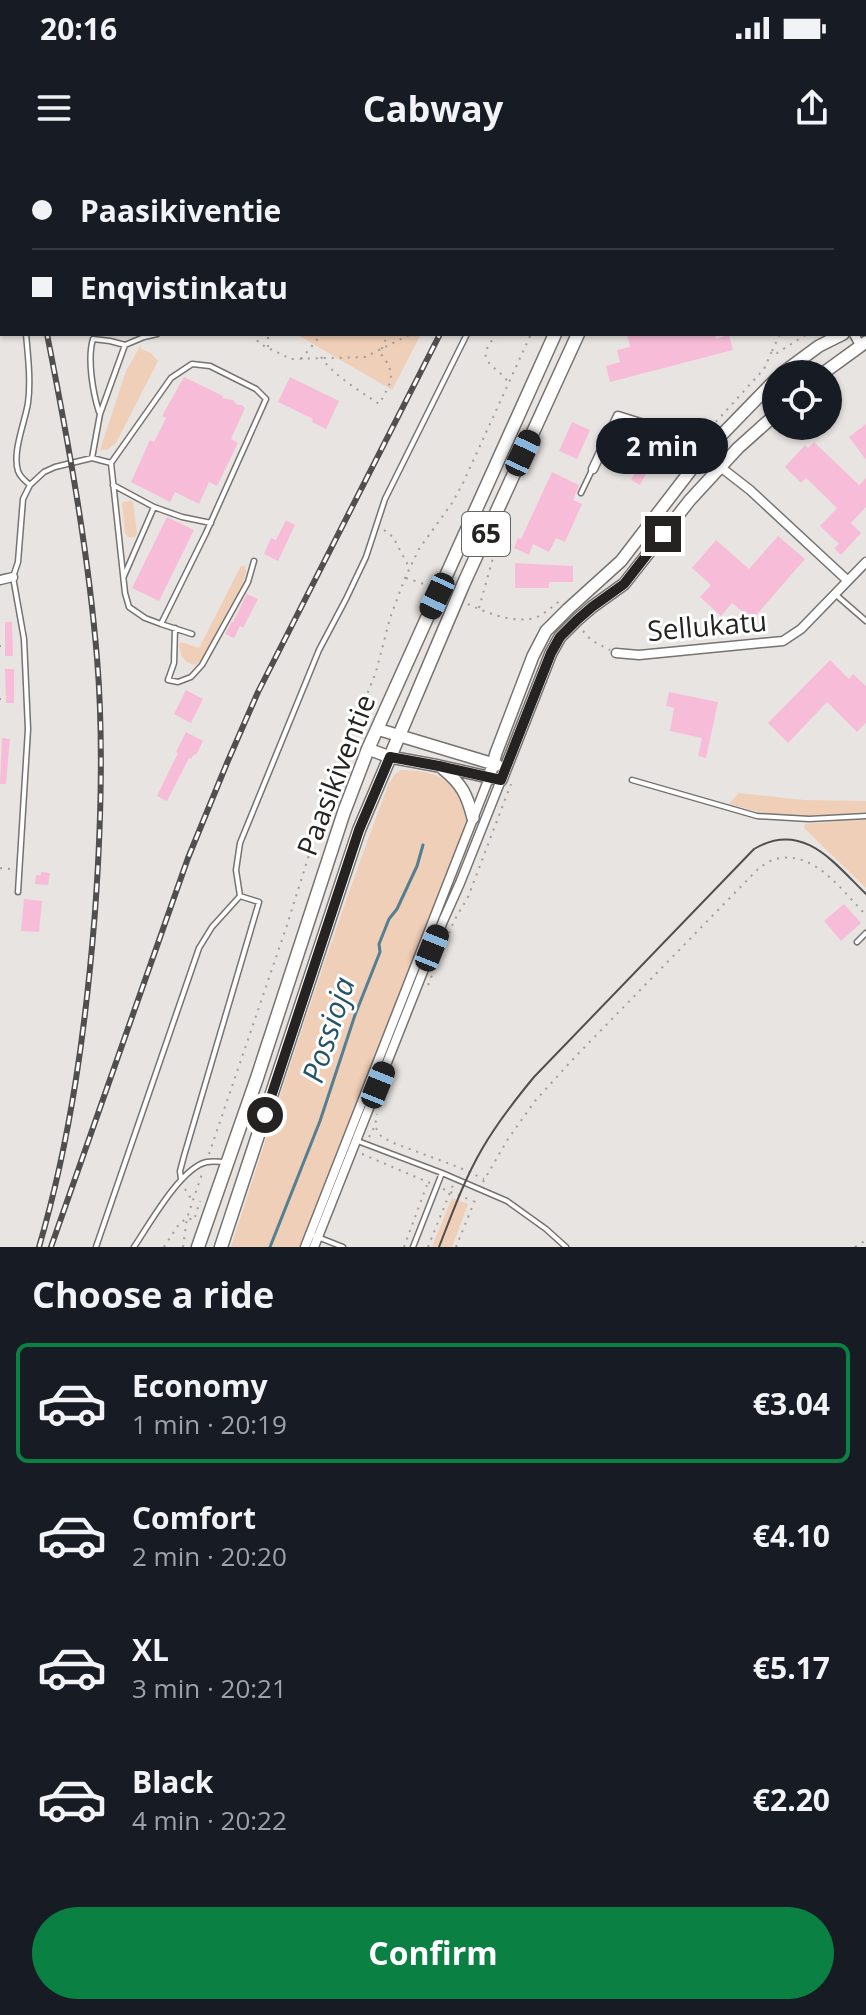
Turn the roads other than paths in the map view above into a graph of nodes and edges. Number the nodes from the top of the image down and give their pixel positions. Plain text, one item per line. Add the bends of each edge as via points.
1 (26, 336) edge
2 (148, 336) edge
3 (466, 336) edge
4 (554, 336) edge
5 (577, 336) edge
6 (839, 336) edge
7 (93, 337) edge
8 (860, 340) edge
9 (125, 345) junction
10 (800, 360) edge
11 (838, 360) edge
12 (762, 393) edge
13 (100, 414) junction
14 (762, 427) edge
15 (704, 453) junction
16 (92, 458) junction
17 (111, 463) junction
18 (720, 467) junction
19 (593, 469) joint
20 (30, 485) junction
21 (113, 485) junction
22 (581, 493) dead end
23 (154, 507) junction
24 (211, 523) junction
25 (254, 561) dead end
26 (866, 562) edge
27 (13, 577) junction
28 (124, 578) junction
29 (0, 580) edge
30 (847, 580) junction
31 (835, 593) junction
32 (866, 621) edge
33 (161, 624) junction
34 (175, 628) junction
35 (192, 634) dead end
36 (616, 653) road end
37 (377, 729) junction
38 (399, 737) junction
39 (368, 749) junction
40 (390, 757) junction
41 (439, 766) junction
42 (499, 766) junction
43 (495, 779) junction
44 (632, 780) dead end
45 (866, 816) edge
46 (473, 818) junction
47 (18, 892) dead end
48 (240, 896) junction
49 (866, 933) edge
50 (857, 942) dead end
51 (352, 1139) junction
52 (228, 1162) junction
53 (442, 1173) junction
54 (181, 1179) junction
55 (314, 1236) junction
56 (96, 1247) edge
57 (134, 1247) edge
58 (198, 1247) edge
59 (221, 1247) edge
60 (305, 1247) edge
61 (314, 1247) edge
62 (343, 1247) edge
63 (413, 1247) edge
64 (566, 1247) edge

1 - 20 lane via 28,403 17,470
2 - 9 lane
3 - 48 lane via 385,499 240,843
4 - 37 highway, Paasikiventie / 65
5 - 38 highway, Paasikiventie / 65
6 - 10 main road
7 - 9 lane
7 - 13 lane
8 - 11 main road
9 - 13 lane
12 - 15 main road
13 - 16 lane
14 - 18 main road
15 - 18 street
15 - 19 street via 666,431 618,416
15 - 42 main road via 621,561 546,631 533,656
16 - 17 lane
16 - 20 lane via 55,467
17 - 21 lane
17 - 24 lane via 171,378 192,364 210,366 256,389 266,399
18 - 30 street
18 - 42 main road via 624,584 560,637
19 - 22 lane
20 - 27 lane via 23,499
21 - 23 lane
21 - 28 lane
23 - 24 lane
23 - 28 lane
24 - 33 lane
25 - 34 lane via 248,582 202,665 178,682 168,680
26 - 30 street, Sellukatu
27 - 29 street
27 - 47 lane via 24,639 28,729
28 - 33 lane via 129,607
30 - 31 street, Sellukatu
31 - 32 lane
31 - 36 street, Sellukatu via 783,641
33 - 34 lane
34 - 35 lane
37 - 38 main road
37 - 39 highway, Paasikiventie / 65
38 - 40 highway, Paasikiventie / 65
38 - 42 main road
39 - 40 main road
39 - 52 highway, Paasikiventie / 65
40 - 41 main road
40 - 59 highway, Paasikiventie / 65 via 355,844
41 - 43 main road
41 - 46 main road via 457,781
42 - 43 main road
43 - 46 street
43 - 51 street via 460,883
44 - 45 lane via 757,816
46 - 51 street
48 - 54 lane via 259,902
48 - 56 lane via 199,948
49 - 50 lane
51 - 53 lane
51 - 55 street
52 - 54 lane via 207,1162
52 - 58 highway, Paasikiventie / 65
53 - 63 lane
53 - 64 lane via 507,1201
54 - 57 lane
55 - 60 street
55 - 61 street
55 - 62 lane

